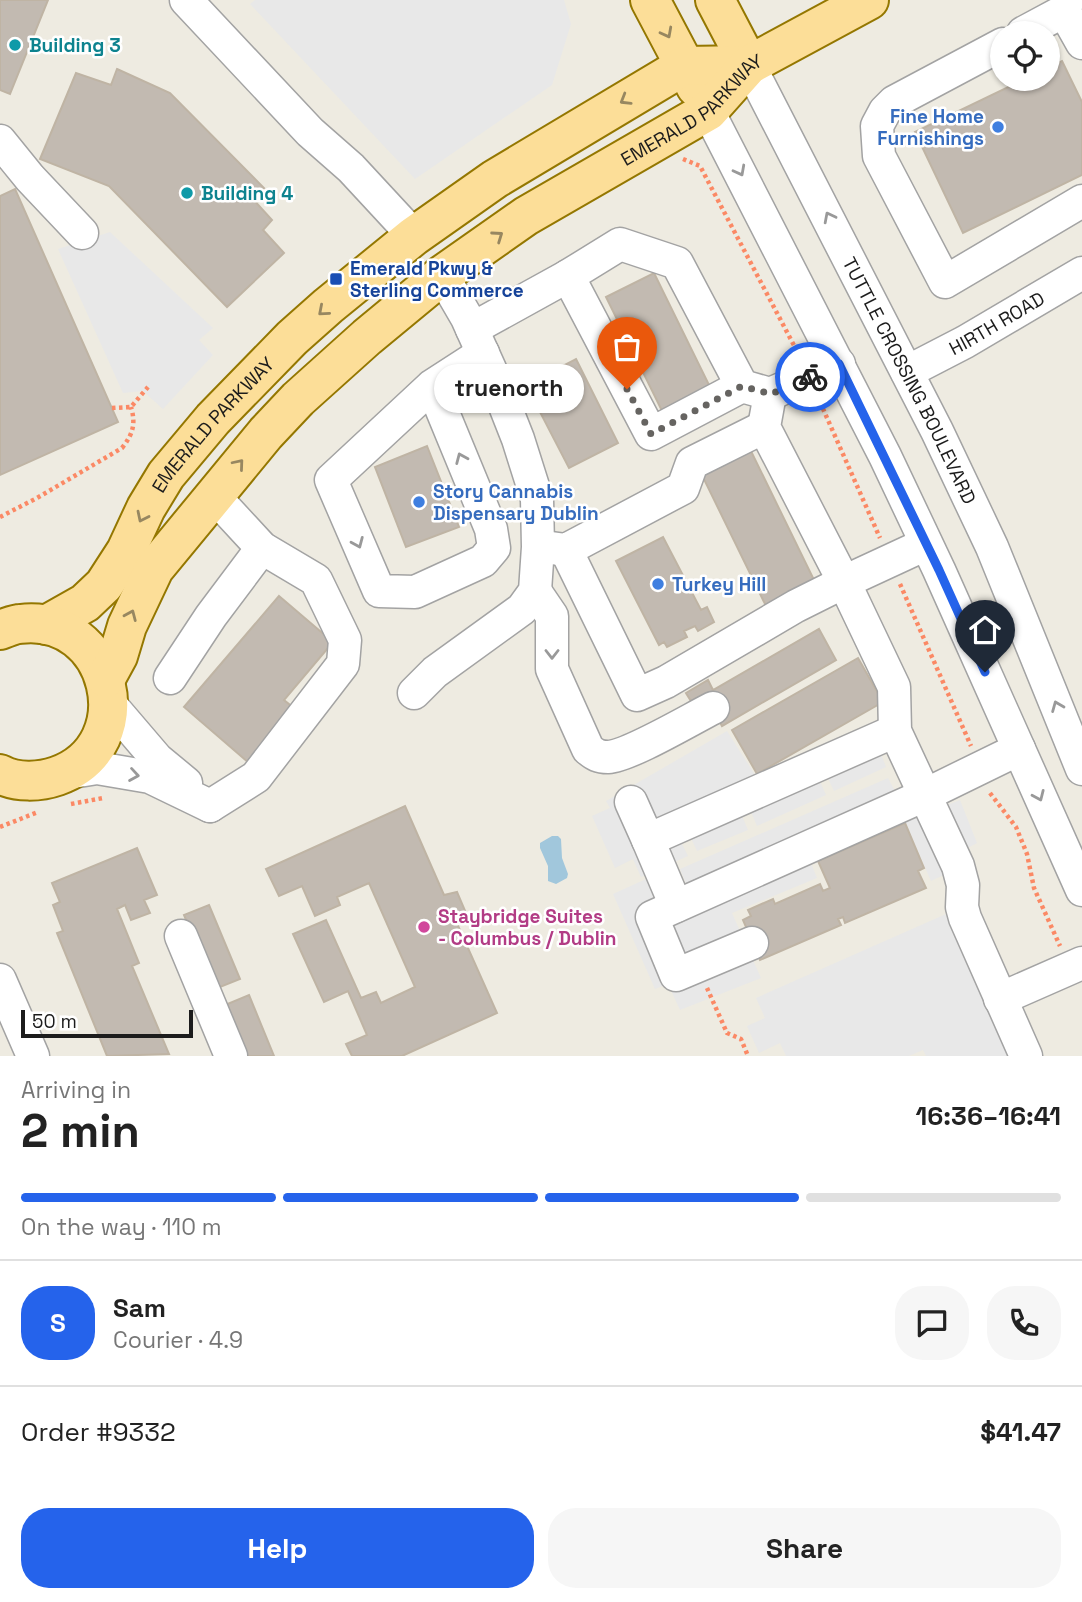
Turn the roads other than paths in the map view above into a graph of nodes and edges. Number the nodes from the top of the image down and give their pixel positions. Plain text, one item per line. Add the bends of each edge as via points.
1 (186, 0) edge
2 (650, 0) edge
3 (715, 0) edge
4 (869, 0) edge
5 (1066, 6) edge
6 (1042, 21) edge
7 (1082, 43) edge
8 (990, 51) edge
9 (749, 65) junction
10 (684, 66) junction
11 (708, 111) junction
12 (3, 150) edge
13 (1082, 201) edge
14 (82, 233) dead end
15 (414, 236) junction
16 (1082, 273) edge
17 (442, 275) junction
18 (568, 276) junction
19 (477, 341) junction
20 (839, 364) junction
21 (908, 372) junction
22 (432, 386) junction
23 (756, 390) junction
24 (764, 427) junction
25 (213, 495) junction
26 (926, 544) junction
27 (262, 548) junction
28 (494, 548) junction
29 (552, 548) junction
30 (844, 582) junction
31 (535, 591) junction
32 (17, 623) edge
33 (170, 678) dead end
34 (666, 682) junction
35 (108, 691) junction
36 (414, 693) dead end
37 (895, 731) junction
38 (1019, 749) junction
39 (1082, 769) edge
40 (34, 790) edge
41 (925, 795) junction
42 (631, 802) dead end
43 (210, 806) junction
44 (648, 840) junction
45 (1082, 890) edge
46 (676, 906) junction
47 (181, 936) dead end
48 (752, 943) dead end
49 (1082, 963) edge
50 (0, 980) edge
51 (1000, 999) junction
52 (33, 1056) edge
53 (231, 1056) edge
54 (1026, 1056) edge

1 - 15 street
2 -> 10 main road
3 - 9 main road, TUTTLE CROSSING BOULEVARD
4 - 9 main road
5 - 6 street
5 - 7 street
8 - 13 street via 894,102 877,126 879,156 945,282
9 - 10 main road, EMERALD PARKWAY
9 - 11 main road, EMERALD PARKWAY
21 -> 9 street, TUTTLE CROSSING BOULEVARD
10 - 11 main road
10 -> 15 main road, EMERALD PARKWAY via 495,179
17 -> 11 main road, EMERALD PARKWAY via 526,216
11 -> 20 street
12 - 14 street
15 -> 32 main road, EMERALD PARKWAY via 292,338 213,419 166,474 125,551 85,603
16 - 21 street, HIRTH ROAD
17 - 19 street
25 -> 17 main road, EMERALD PARKWAY via 298,399
18 - 19 street
18 - 23 street via 620,244 677,263
18 - 23 street via 651,434
19 - 22 street
19 - 29 street via 518,439
20 - 23 street
20 - 26 street
39 -> 21 street, TUTTLE CROSSING BOULEVARD via 992,547
28 -> 22 street via 491,529
22 -> 28 street via 331,480 379,591 415,592 482,561
23 - 24 street
24 - 29 street via 692,464 683,488
24 - 30 street
25 - 27 street
35 -> 25 main road, EMERALD PARKWAY via 127,626 154,569
26 - 30 street
26 - 38 street
27 - 33 street
27 - 43 street via 316,580 345,640 343,664 256,777
28 - 29 street
29 - 31 street
29 - 34 street via 637,695
30 - 34 street
30 - 37 street via 894,687
31 -> 34 street via 552,616 552,670 588,749 597,756 610,757 700,715
31 - 36 street via 522,609 435,672
32 - 35 main road via 66,631 83,643 97,659
35 - 40 main road, EMERALD PARKWAY via 106,725 97,744 84,761
35 - 43 street via 157,759
37 - 41 street
37 - 44 street
38 - 41 street
38 -> 45 street
40 -> 43 street via 97,768 150,777
41 - 46 street
41 - 51 street via 958,866 965,918
42 - 44 street
44 - 46 street
46 - 48 street via 652,917 676,975
47 - 53 street
49 - 51 street
50 - 52 street
51 - 54 street

